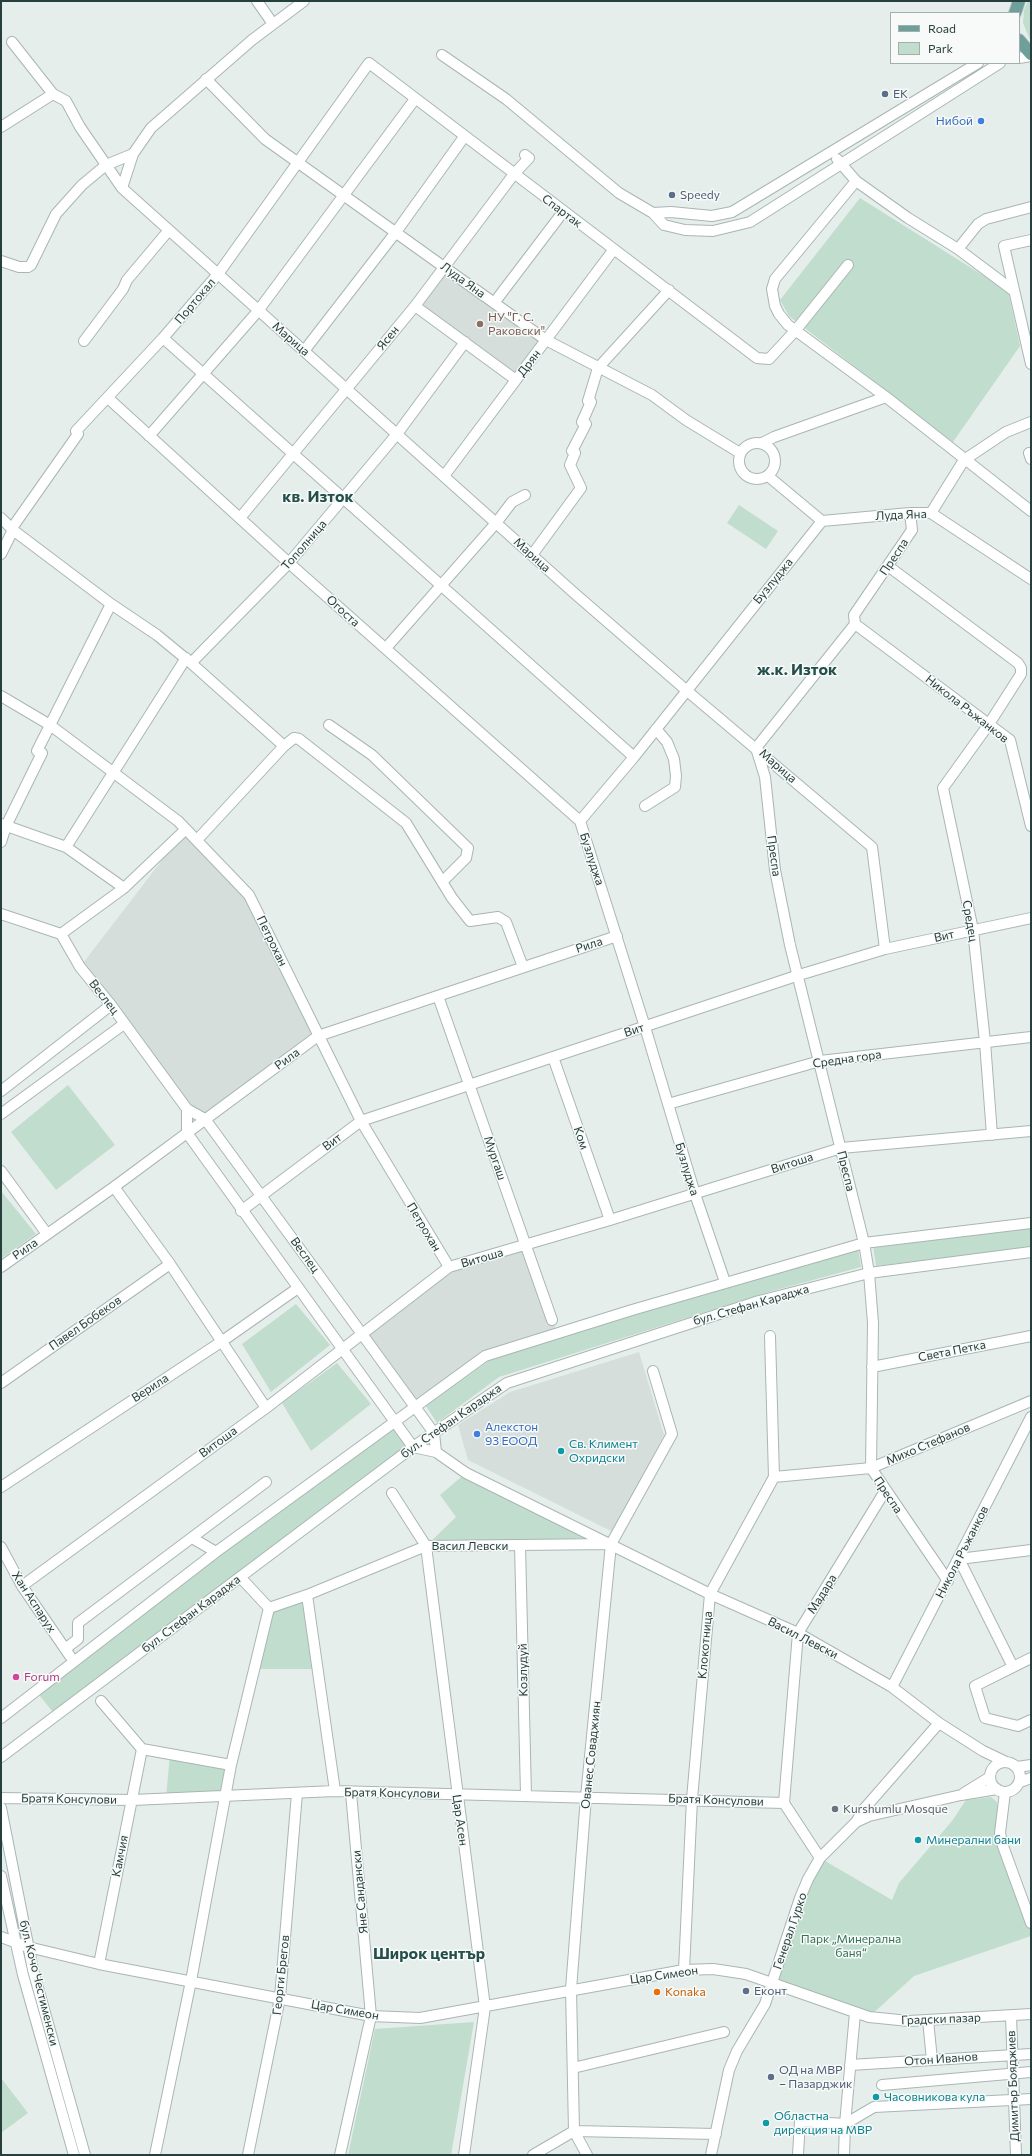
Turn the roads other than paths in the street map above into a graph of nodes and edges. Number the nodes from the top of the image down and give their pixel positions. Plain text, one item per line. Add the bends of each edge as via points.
1 (257, 1) edge
2 (304, 1) edge
3 (273, 24) junction
4 (1020, 41) edge
5 (12, 42) dead end
6 (442, 55) dead end
7 (1031, 55) edge
8 (1020, 58) edge
9 (369, 63) joint
10 (976, 64) edge
11 (998, 64) edge
12 (206, 79) junction
13 (53, 94) junction
14 (415, 98) junction
15 (1, 127) edge
16 (464, 137) junction
17 (832, 153) junction
18 (133, 154) junction
19 (525, 155) dead end
20 (296, 162) junction
21 (841, 164) junction
22 (106, 165) junction
23 (514, 174) junction
24 (856, 181) junction
25 (122, 188) junction
26 (344, 195) junction
27 (1031, 207) edge
28 (563, 212) junction
29 (653, 214) junction
30 (169, 230) junction
31 (396, 232) junction
32 (1031, 240) edge
33 (614, 249) junction
34 (958, 249) junction
35 (1, 261) edge
36 (848, 265) dead end
37 (445, 267) junction
38 (218, 274) junction
39 (669, 290) junction
40 (1014, 291) junction
41 (494, 303) junction
42 (415, 306) junction
43 (258, 310) junction
44 (795, 331) junction
45 (163, 338) junction
46 (546, 340) junction
47 (84, 341) dead end
48 (465, 342) junction
49 (304, 351) junction
50 (1031, 364) edge
51 (598, 368) junction
52 (203, 373) junction
53 (516, 380) junction
54 (347, 389) junction
55 (886, 397) junction
56 (108, 398) junction
57 (1031, 422) edge
58 (397, 434) junction
59 (149, 436) junction
60 (762, 443) junction
61 (740, 453) junction
62 (294, 454) junction
63 (964, 460) junction
64 (444, 476) junction
65 (768, 476) junction
66 (525, 495) dead end
67 (343, 498) junction
68 (1031, 511) edge
69 (910, 513) junction
70 (931, 513) junction
71 (1, 518) edge
72 (240, 518) junction
73 (822, 520) junction
74 (496, 522) junction
75 (13, 529) junction
76 (1, 554) edge
77 (532, 555) junction
78 (289, 563) junction
79 (888, 566) junction
80 (1031, 579) edge
81 (440, 585) junction
82 (111, 604) junction
83 (855, 624) junction
84 (386, 648) junction
85 (189, 660) junction
86 (686, 690) junction
87 (1, 696) edge
88 (989, 724) junction
89 (50, 725) junction
90 (329, 725) dead end
91 (656, 730) junction
92 (284, 746) junction
93 (756, 748) junction
94 (634, 757) junction
95 (114, 773) junction
96 (645, 806) dead end
97 (580, 821) junction
98 (4, 825) edge
99 (1031, 826) edge
100 (186, 829) junction
101 (197, 840) junction
102 (1, 842) edge
103 (66, 847) junction
104 (442, 882) junction
105 (124, 888) junction
106 (1, 914) edge
107 (1031, 918) edge
108 (973, 930) junction
109 (61, 934) junction
110 (617, 936) junction
111 (885, 949) junction
112 (523, 967) junction
113 (799, 975) junction
114 (438, 996) junction
115 (111, 1005) junction
116 (124, 1024) junction
117 (645, 1027) junction
118 (318, 1036) junction
119 (1031, 1037) edge
120 (985, 1042) junction
121 (553, 1057) junction
122 (820, 1060) junction
123 (469, 1084) junction
124 (1, 1091) edge
125 (668, 1104) junction
126 (187, 1110) junction
127 (1, 1114) edge
128 (205, 1119) junction
129 (361, 1121) junction
130 (1031, 1131) edge
131 (187, 1133) junction
132 (992, 1135) junction
133 (840, 1148) junction
134 (1, 1171) edge
135 (114, 1187) junction
136 (695, 1194) junction
137 (261, 1196) junction
138 (241, 1211) junction
139 (610, 1220) junction
140 (1031, 1223) edge
141 (47, 1234) junction
142 (864, 1243) junction
143 (525, 1246) junction
144 (1031, 1252) edge
145 (170, 1264) junction
146 (1, 1267) edge
147 (449, 1268) junction
148 (869, 1273) junction
149 (725, 1282) junction
150 (298, 1288) junction
151 (552, 1320) dead end
152 (362, 1334) junction
153 (770, 1336) dead end
154 (1031, 1336) edge
155 (221, 1342) junction
156 (344, 1349) junction
157 (872, 1367) junction
158 (653, 1371) dead end
159 (1, 1383) edge
160 (1031, 1401) edge
161 (266, 1408) junction
162 (416, 1408) junction
163 (1031, 1416) edge
164 (395, 1422) junction
165 (434, 1433) junction
166 (413, 1447) junction
167 (436, 1452) junction
168 (871, 1468) junction
169 (774, 1477) junction
170 (266, 1482) dead end
171 (1, 1487) edge
172 (885, 1491) junction
173 (392, 1493) dead end
174 (192, 1538) junction
175 (612, 1544) junction
176 (520, 1545) junction
177 (426, 1546) junction
178 (1, 1547) edge
179 (1031, 1550) edge
180 (216, 1552) junction
181 (959, 1559) junction
182 (240, 1577) junction
183 (948, 1581) junction
184 (22, 1586) junction
185 (710, 1594) junction
186 (307, 1595) junction
187 (269, 1608) junction
188 (798, 1633) junction
189 (1031, 1658) edge
190 (1013, 1667) junction
191 (892, 1686) junction
192 (101, 1701) dead end
193 (1, 1718) edge
194 (1031, 1720) edge
195 (939, 1723) junction
196 (142, 1749) junction
197 (983, 1752) junction
198 (1, 1757) edge
199 (1006, 1762) junction
200 (231, 1765) junction
201 (1031, 1765) edge
202 (1016, 1767) junction
203 (991, 1774) junction
204 (1031, 1778) edge
205 (1020, 1782) junction
206 (1001, 1791) junction
207 (335, 1792) junction
208 (351, 1792) junction
209 (297, 1793) junction
210 (456, 1794) junction
211 (526, 1795) junction
212 (960, 1795) junction
213 (226, 1796) junction
214 (586, 1797) junction
215 (1, 1798) edge
216 (692, 1799) junction
217 (132, 1800) junction
218 (784, 1802) junction
219 (1, 1808) edge
220 (856, 1822) junction
221 (820, 1858) junction
222 (1, 1876) edge
223 (1031, 1923) edge
224 (1, 1937) edge
225 (15, 1943) junction
226 (28, 1947) junction
227 (99, 1964) junction
228 (684, 1970) junction
229 (191, 1981) junction
230 (772, 1983) junction
231 (571, 1989) junction
232 (784, 1989) joint
233 (280, 1998) junction
234 (485, 2007) junction
235 (855, 2013) junction
236 (1031, 2014) edge
237 (371, 2016) junction
238 (1011, 2016) junction
239 (928, 2020) junction
240 (724, 2032) dead end
241 (1031, 2054) edge
242 (1012, 2055) junction
243 (932, 2060) junction
244 (850, 2066) junction
245 (573, 2068) junction
246 (1031, 2072) edge
247 (1013, 2073) junction
248 (882, 2085) dead end
249 (1014, 2099) junction
250 (1031, 2099) edge
251 (845, 2124) junction
252 (574, 2131) junction
253 (716, 2134) junction
254 (74, 2155) edge
255 (85, 2155) edge
256 (155, 2155) edge
257 (248, 2155) edge
258 (340, 2155) edge
259 (464, 2155) edge
260 (533, 2155) edge
261 (587, 2155) edge
262 (711, 2155) edge
263 (798, 2155) edge
264 (844, 2155) edge
265 (1016, 2155) edge

1 - 3 street
2 - 3 street
3 - 12 street
4 - 7 main road
5 - 13 street, Марица
6 - 29 street via 506,99 619,193
7 - 8 street
9 - 14 street, Спартак
9 - 20 street, Портокал
10 - 17 street
11 - 21 street
12 - 18 street via 151,128
12 - 20 street, Луда Яна via 265,139
13 - 15 street
13 - 22 street, Марица via 66,101
14 - 16 street, Спартак
14 - 26 street
16 - 23 street, Спартак
16 - 31 street
17 - 21 street
17 - 29 street via 732,212 712,216 671,212
18 - 22 street
18 - 25 street
19 - 23 street, Ясен via 529,158
20 - 26 street, Луда Яна
20 - 38 street, Портокал
21 - 24 street
21 - 29 street via 750,222 733,227 712,231 685,230 664,225
22 - 25 street, Марица
22 - 35 street via 82,185 56,214 28,268
23 - 28 street, Спартак
23 - 37 street, Ясен
24 - 34 street
24 - 44 street via 775,279 772,289 775,306
25 - 30 street, Марица
26 - 31 street, Луда Яна
26 - 43 street
27 - 34 street via 986,219 978,224
28 - 33 street, Спартак
28 - 41 street
30 - 38 street, Марица
30 - 47 street via 127,280
31 - 37 street, Луда Яна
31 - 49 street
32 - 40 street via 1004,246
33 - 39 street, Спартак
33 - 46 street, Дрян
34 - 40 street
36 - 44 street
37 - 41 street, Луда Яна
37 - 42 street, Ясен
38 - 43 street, Марица
38 - 45 street, Портокал
39 - 44 street, Спартак via 757,358 769,359
39 - 51 street
40 - 50 street
41 - 46 street, Луда Яна
42 - 48 street
42 - 54 street, Ясен
43 - 49 street, Марица
43 - 52 street
44 - 55 street
45 - 52 street
45 - 56 street, Портокал
46 - 51 street, Луда Яна
46 - 53 street, Дрян
48 - 53 street
48 - 58 street, Тополница
49 - 54 street, Марица
51 - 61 street, Луда Яна via 652,395 686,420
51 - 77 street via 588,402 591,402 582,422 586,424 572,451 575,453 570,465 581,488
52 - 59 street
52 - 62 street
53 - 64 street, Дрян
54 - 58 street, Марица
54 - 62 street, Ясен
55 - 60 street
55 - 63 street
56 - 59 street, Огоста
56 - 75 street, Портокал via 76,431 78,434
57 - 63 street via 1006,432
58 - 64 street, Марица
58 - 67 street, Тополница
59 - 72 street, Огоста
60 - 61 street via 749,444
60 - 65 street via 774,454 774,466
61 - 65 street via 738,463 742,472 749,478 759,480
62 - 67 street
62 - 72 street, Ясен
63 - 68 street
63 - 70 street
64 - 74 street, Марица
65 - 73 street
66 - 74 street via 512,502
67 - 78 street, Тополница
67 - 81 street
69 - 70 street, Луда Яна
69 - 73 street, Луда Яна
69 - 79 street, Преспа via 912,530
70 - 80 street, Луда Яна
71 - 75 street
72 - 78 street, Огоста
73 - 86 street, Бузлуджа
74 - 77 street, Марица
74 - 81 street
75 - 76 street
75 - 82 street
77 - 86 street, Марица
78 - 84 street, Огоста
78 - 85 street, Тополница
79 - 83 street, Преспа via 854,615
79 - 88 street, Средец via 1018,662 1021,674
81 - 84 street
81 - 94 street
82 - 85 street
82 - 89 street
83 - 88 street, Никола Ръжанков
83 - 93 street, Преспа
84 - 97 street, Огоста
85 - 92 street
85 - 95 street, Тополница
86 - 91 street, Бузлуджа
86 - 93 street, Марица
87 - 89 street, Петрохан
88 - 99 street, Никола Ръжанков via 1010,740
88 - 108 street, Средец via 943,788
89 - 95 street, Петрохан
89 - 98 street via 37,751 42,753
90 - 104 street via 372,755 468,848 466,858
91 - 94 street, Бузлуджа
91 - 96 street via 667,742 674,759 675,787
92 - 101 street
92 - 104 street via 294,738 299,739 406,823
93 - 111 street, Марица via 872,847
93 - 113 street, Преспа via 764,777 775,870 790,945
94 - 97 street, Бузлуджа
95 - 100 street, Петрохан via 178,820
95 - 103 street, Тополница
97 - 110 street, Бузлуджа
98 - 102 street
98 - 103 street
100 - 101 street, Петрохан
100 - 105 street
101 - 118 street, Петрохан via 249,895
103 - 105 street
104 - 112 street via 470,921 498,917 506,922
105 - 109 street
106 - 109 street
107 - 108 street, Вит
108 - 111 street, Вит
108 - 120 street, Средец
109 - 115 street, Веслец via 80,967
110 - 112 street, Рила
110 - 117 street, Бузлуджа
111 - 113 street, Вит
112 - 114 street, Рила
113 - 117 street, Вит
113 - 122 street, Преспа
114 - 118 street, Рила
114 - 123 street, Мургаш
115 - 116 street, Веслец
115 - 124 street
116 - 126 street, Веслец
116 - 127 street
117 - 121 street, Вит
117 - 125 street, Бузлуджа
118 - 128 street, Рила
118 - 129 street, Петрохан
119 - 120 street, Средна гора
120 - 122 street, Средна гора
120 - 132 street, Средец
121 - 123 street, Вит
121 - 139 street, Ком
122 - 125 street, Средна гора
122 - 133 street, Преспа
123 - 129 street, Вит
123 - 143 street, Мургаш
125 - 136 street, Бузлуджа
126 - 128 street, Веслец
126 - 131 street
128 - 131 street, Рила
128 - 137 street, Веслец
129 - 137 street, Вит
129 - 147 street, Петрохан
130 - 132 street, Витоша
131 - 135 street, Рила
131 - 138 street, Веслец
132 - 133 street, Витоша
133 - 136 street, Витоша
133 - 142 street, Преспа
134 - 141 street
135 - 141 street, Рила
135 - 145 street
136 - 139 street, Витоша
136 - 149 street, Бузлуджа
137 - 138 street, Вит
137 - 152 street, Веслец
138 - 150 street, Веслец
139 - 143 street, Витоша
140 - 142 street
141 - 146 street, Рила
142 - 148 street, Преспа
142 - 149 street
143 - 147 street, Витоша
143 - 151 street, Мургаш
144 - 148 street, бул. Стефан Караджа
145 - 155 street
145 - 159 street, Павел Бобеков
147 - 152 street, Витоша
148 - 157 street, Преспа via 873,1323
148 - 165 street, бул. Стефан Караджа via 759,1301 507,1383
149 - 162 street via 484,1356
150 - 155 street, Верила
150 - 156 street, Веслец
152 - 156 street, Витоша
152 - 162 street, Веслец
153 - 169 street
154 - 157 street, Света Петка
155 - 161 street
155 - 171 street, Верила
156 - 161 street, Витоша
156 - 164 street, Веслец
157 - 168 street, Преспа
158 - 175 street, Ованес Соваджиян via 672,1434
160 - 168 street, Михо Стефанов
161 - 184 street, Витоша
162 - 164 street
162 - 165 street, Веслец
163 - 181 street, Никола Ръжанков
164 - 166 street, Веслец
164 - 180 street
165 - 166 street, бул. Стефан Караджа
165 - 167 street
166 - 167 street
166 - 182 street, бул. Стефан Караджа
167 - 175 street, Васил Левски via 466,1473
168 - 169 street, Михо Стефанов
168 - 172 street, Преспа
169 - 185 street, Клокотница
170 - 174 street
172 - 183 street, Преспа
172 - 188 street, Мадара
173 - 177 street, Цар Асен
174 - 180 street
174 - 184 street, Хан Аспарух via 78,1623 78,1638 67,1652
175 - 176 street, Васил Левски
175 - 185 street, Васил Левски
175 - 214 street, Ованес Соваджиян
176 - 177 street, Васил Левски
176 - 211 street, Козлудуй
177 - 186 street, Васил Левски
177 - 210 street, Цар Асен
178 - 184 street, Хан Аспарух
179 - 181 street
180 - 193 street
181 - 183 street, Никола Ръжанков
181 - 190 street
182 - 187 street
182 - 198 street, бул. Стефан Караджа
183 - 191 street, Никола Ръжанков
185 - 188 street, Васил Левски
185 - 216 street, Клокотница
186 - 187 street, Васил Левски
186 - 207 street
187 - 200 street
188 - 191 street, Васил Левски
188 - 218 street, Мадара
189 - 190 street
190 - 194 street via 975,1686 985,1718 1018,1726
191 - 195 street, Васил Левски
192 - 196 street
195 - 197 street, Васил Левски
195 - 220 street via 864,1809
196 - 200 street
196 - 217 street, Камчия
197 - 199 street, Васил Левски
197 - 203 street
199 - 202 street
199 - 203 street via 997,1764
200 - 213 street
201 - 202 street
202 - 205 street via 1020,1774
203 - 206 street via 993,1786
203 - 212 street
204 - 205 street
205 - 206 street via 1016,1788
206 - 212 street, Генерал Гурко
206 - 223 street via 1000,1833
207 - 208 street, Братя Консулови
207 - 209 street, Братя Консулови
208 - 210 street, Братя Консулови
208 - 237 street, Яне Сандански
209 - 213 street, Братя Консулови
209 - 233 street, Георги Брегов
210 - 211 street, Братя Консулови
210 - 234 street, Цар Асен
211 - 214 street, Братя Консулови
212 - 220 street, Генерал Гурко via 880,1812
213 - 217 street, Братя Консулови
213 - 229 street
214 - 216 street, Братя Консулови
214 - 231 street, Ованес Соваджиян
215 - 217 street, Братя Консулови
216 - 218 street, Братя Консулови
216 - 228 street, Клокотница
217 - 227 street, Камчия
218 - 221 street
219 - 226 street, бул. Кочо Честименски
220 - 221 street, Генерал Гурко
221 - 230 street, Генерал Гурко via 800,1898
222 - 225 street, бул. Кочо Честименски
224 - 225 street, Цар Симеон
225 - 226 street, Цар Симеон
225 - 254 street, бул. Кочо Честименски
226 - 227 street, Цар Симеон
226 - 255 street, бул. Кочо Честименски
227 - 229 street, Цар Симеон
228 - 230 street, Цар Симеон via 720,1970 746,1974
228 - 231 street, Цар Симеон
229 - 233 street, Цар Симеон
229 - 256 street
230 - 232 street, Цар Симеон
230 - 253 street, Генерал Гурко via 765,2004 731,2065
231 - 234 street, Цар Симеон
231 - 245 street, Ованес Соваджиян
232 - 235 street, Градски пазар
233 - 237 street, Цар Симеон
233 - 257 street, Георги Брегов
234 - 237 street, Цар Симеон via 420,2018
234 - 259 street, Цар Асен
235 - 239 street, Градски пазар via 876,2018
235 - 244 street
236 - 238 street, Градски пазар
237 - 258 street, Яне Сандански
238 - 239 street, Градски пазар
238 - 242 street, Димитър Бояджиев
239 - 243 street
240 - 245 street
241 - 242 street, Отон Иванов
242 - 243 street, Отон Иванов
242 - 247 street, Димитър Бояджиев
243 - 244 street, Отон Иванов
244 - 251 street
245 - 252 street, Ованес Соваджиян
246 - 247 street
247 - 248 street
247 - 249 street, Димитър Бояджиев
249 - 250 street
249 - 251 street via 874,2107
249 - 265 street, Димитър Бояджиев
251 - 263 street via 800,2121
251 - 264 street
252 - 253 street
252 - 260 street
252 - 261 street, Ованес Соваджиян
253 - 262 street, Генерал Гурко

